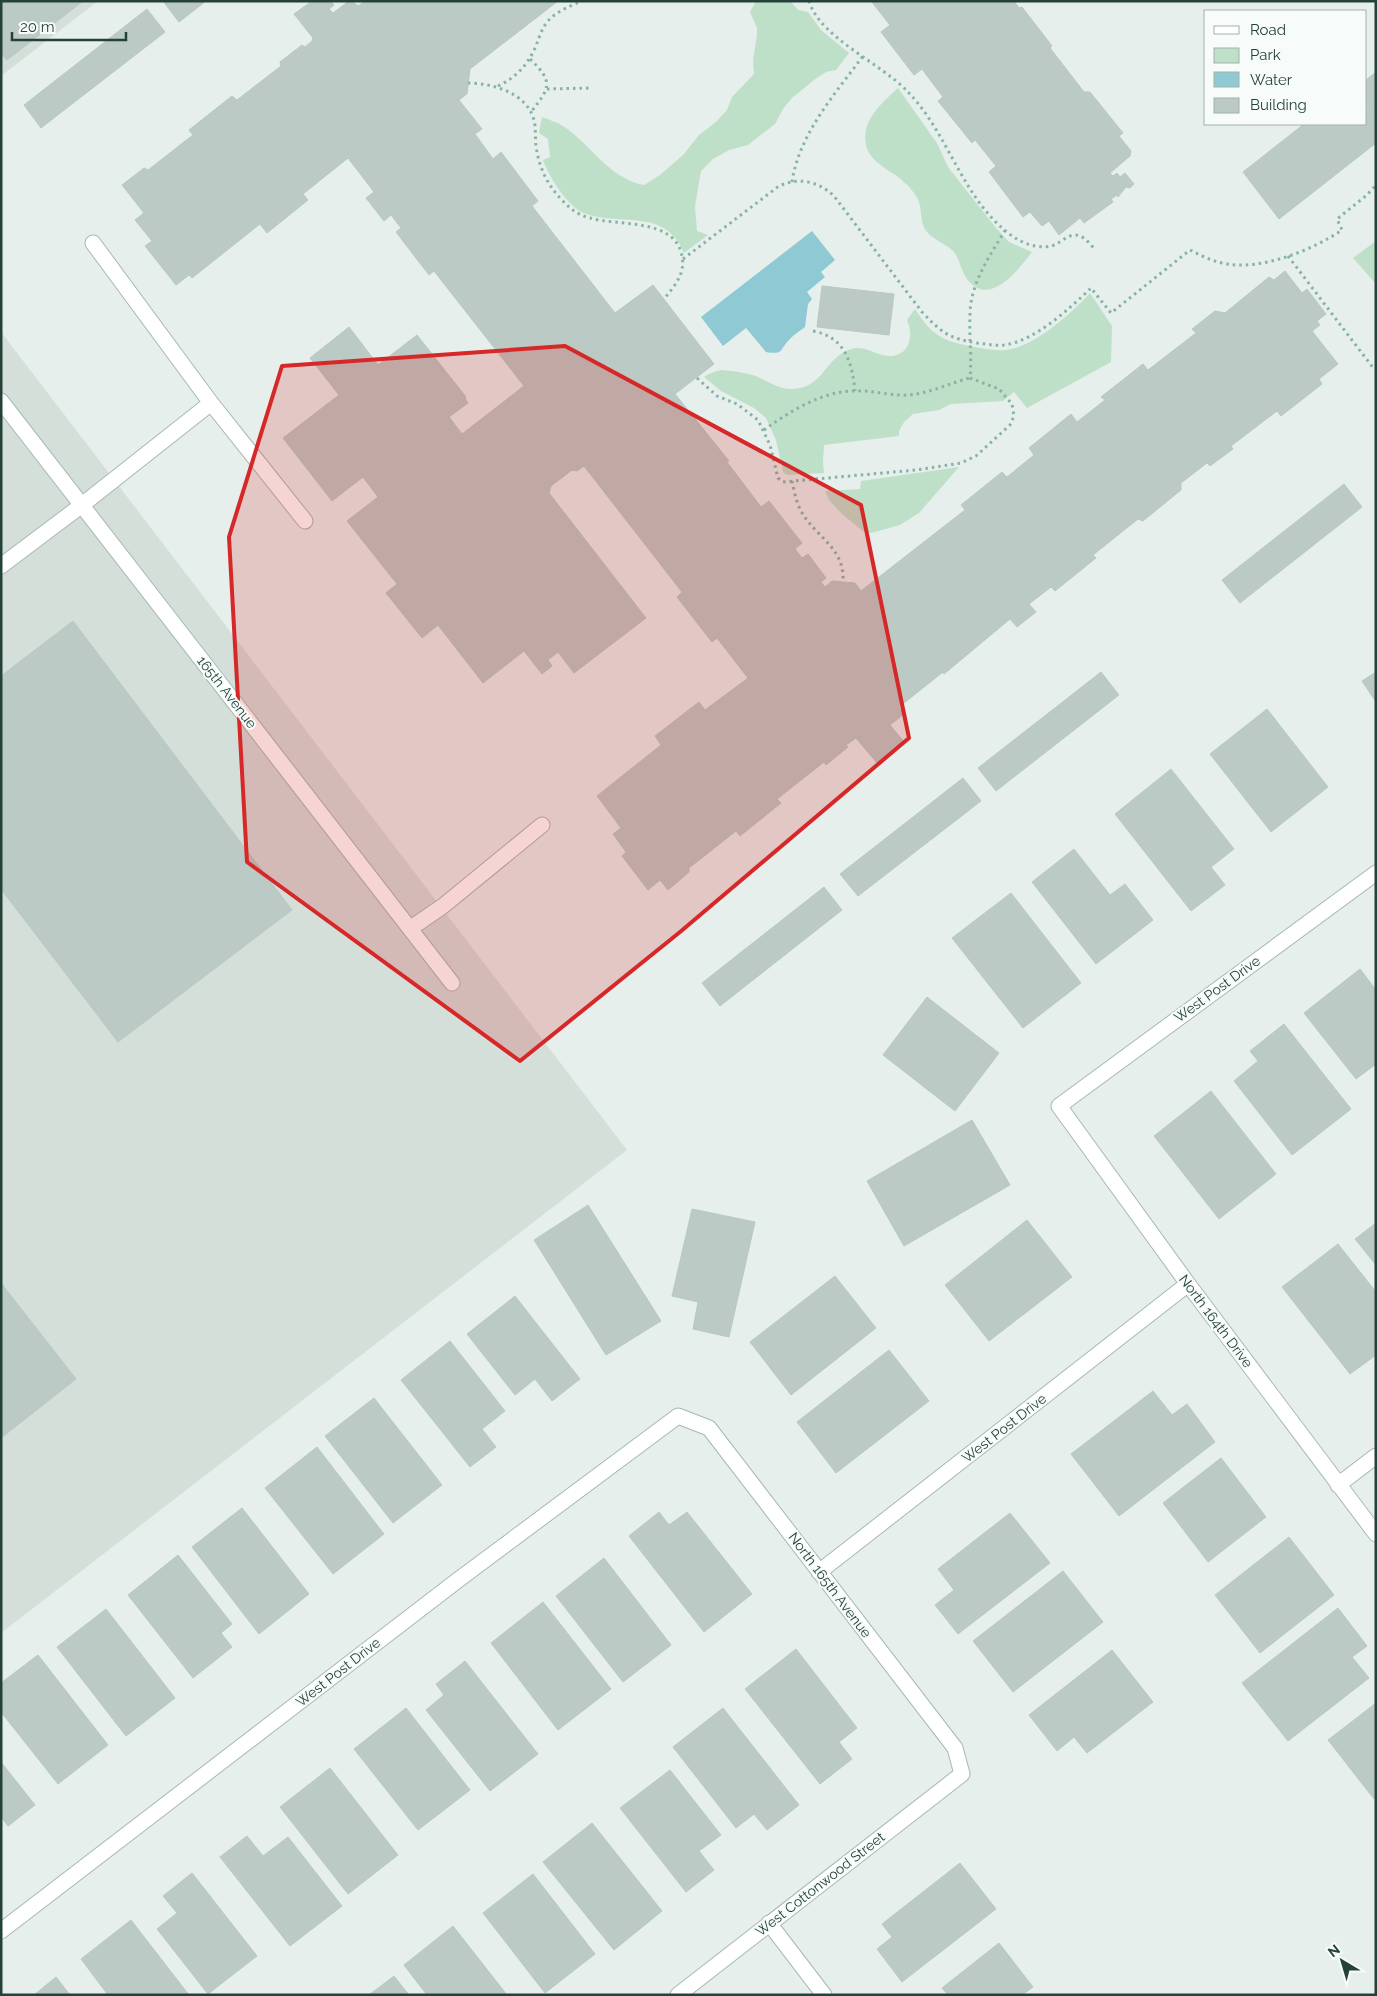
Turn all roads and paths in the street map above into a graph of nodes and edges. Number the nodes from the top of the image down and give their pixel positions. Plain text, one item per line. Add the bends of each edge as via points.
1 (582, 1) edge
2 (809, 1) edge
3 (863, 56) junction
4 (530, 59) junction
5 (468, 83) dead end
6 (497, 87) junction
7 (592, 88) dead end
8 (547, 89) junction
9 (531, 112) junction
10 (792, 182) junction
11 (1376, 185) edge
12 (1006, 229) junction
13 (93, 242) dead end
14 (1096, 250) dead end
15 (1288, 256) junction
16 (683, 259) junction
17 (664, 299) dead end
18 (813, 331) dead end
19 (971, 342) junction
20 (1376, 369) edge
21 (697, 378) dead end
22 (970, 378) junction
23 (855, 391) junction
24 (1, 401) edge
25 (211, 403) junction
26 (763, 431) junction
27 (792, 481) junction
28 (82, 505) junction
29 (306, 521) dead end
30 (1, 566) edge
31 (843, 582) dead end
32 (542, 825) dead end
33 (1376, 872) edge
34 (411, 928) junction
35 (452, 983) dead end
36 (1059, 1106) joint
37 (1188, 1284) junction
38 (678, 1416) joint
39 (1376, 1456) edge
40 (1338, 1485) junction
41 (1376, 1534) edge
42 (819, 1572) junction
43 (962, 1774) joint
44 (769, 1923) junction
45 (1, 1931) edge
46 (678, 1995) edge
47 (824, 1995) edge

1 - 4 path via 549,20
2 - 3 path via 825,28
3 - 10 path via 814,126 796,161
3 - 12 path via 915,99 967,183
4 - 6 path via 515,76
4 - 8 path via 544,75
5 - 6 path
6 - 9 path via 516,97
7 - 8 path
8 - 9 path
9 - 16 path via 544,176 569,208 592,219 660,230 675,241
10 - 16 path via 779,186
10 - 19 path via 805,181 829,191 922,312 948,336
11 - 15 path via 1337,220 1342,230 1315,246
12 - 14 path via 1022,242 1045,247 1071,235 1081,236
12 - 19 path via 978,278 970,314
13 - 25 street
15 - 19 path via 1242,266 1226,264 1190,250 1111,313 1090,288 1029,337 1005,345
15 - 20 path
16 - 17 path via 681,276
18 - 23 path via 839,343 852,368
19 - 22 path
21 - 26 path via 717,396 750,412
22 - 23 path via 907,395
22 - 27 path via 999,389 1012,404 1014,416 1010,425 976,456 961,463 916,470
23 - 26 path via 842,391 816,399 783,416
24 - 28 street, 165th Avenue
25 - 28 street
25 - 29 street
26 - 27 path via 778,478 783,482
27 - 31 path via 800,509 812,528 840,557 844,569
28 - 30 street
28 - 34 street, 165th Avenue
32 - 34 street
33 - 36 street, West Post Drive
34 - 35 street, 165th Avenue
36 - 37 street, North 164th Drive
37 - 40 street, North 164th Drive
37 - 42 street, West Post Drive
38 - 42 street, North 165th Avenue via 709,1428
38 - 45 street, West Post Drive via 458,1580
39 - 40 street
40 - 41 street, North 164th Drive
42 - 43 street, North 165th Avenue via 954,1748
43 - 44 street, West Cottonwood Street
44 - 46 street, West Cottonwood Street
44 - 47 street

